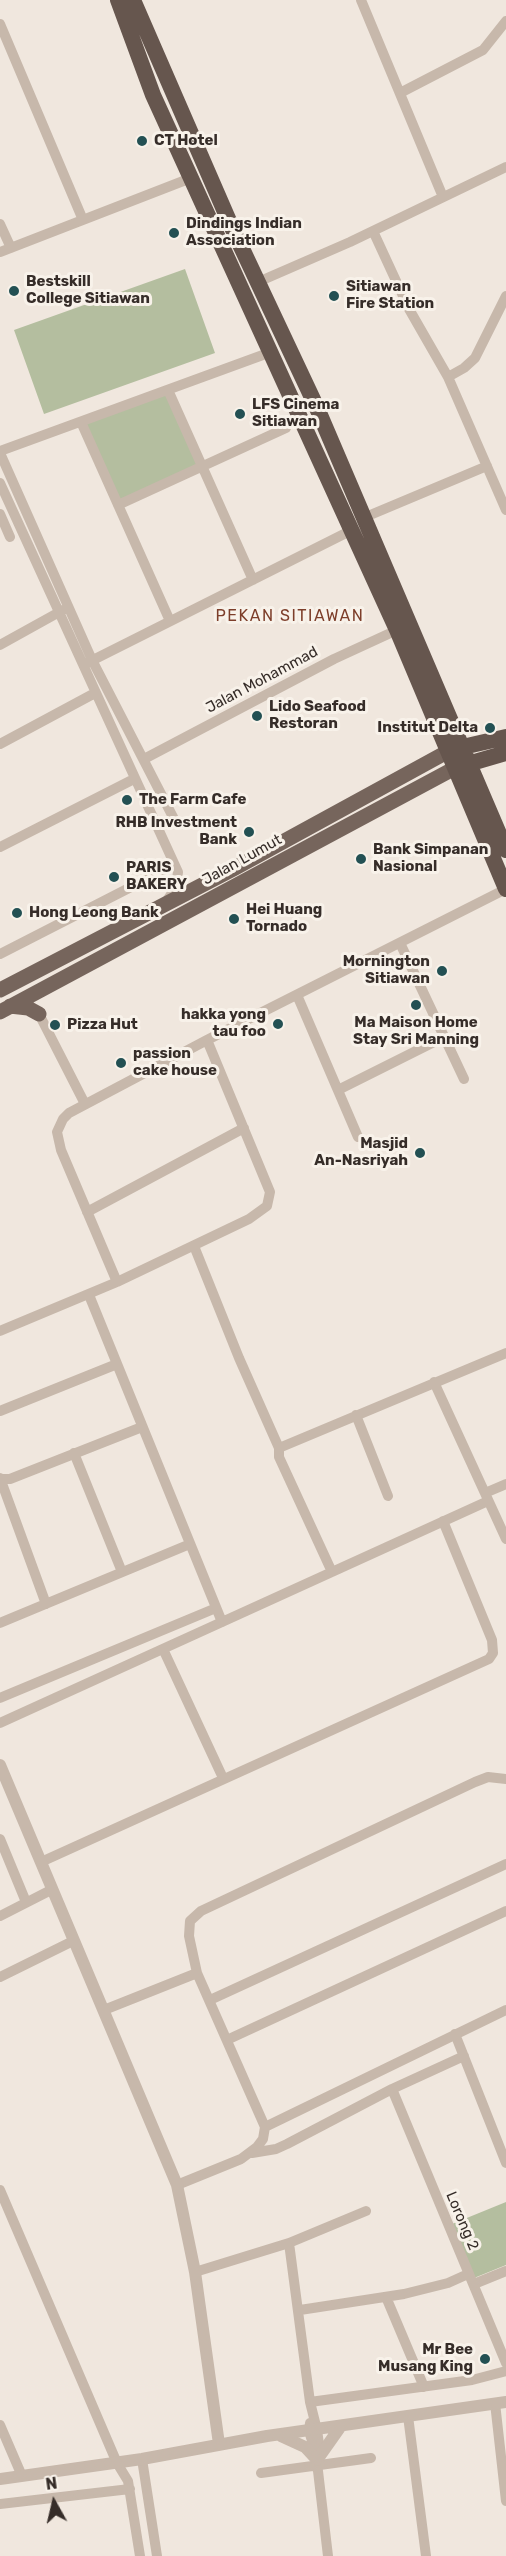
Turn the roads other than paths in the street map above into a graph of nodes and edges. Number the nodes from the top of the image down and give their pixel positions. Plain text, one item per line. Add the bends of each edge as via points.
1 (117, 0) edge
2 (133, 0) edge
3 (361, 0) edge
4 (506, 21) edge
5 (0, 24) edge
6 (400, 93) junction
7 (506, 167) edge
8 (191, 178) junction
9 (444, 197) junction
10 (83, 220) junction
11 (0, 224) edge
12 (373, 231) junction
13 (11, 248) junction
14 (0, 252) edge
15 (258, 282) junction
16 (506, 296) edge
17 (272, 352) junction
18 (448, 377) junction
19 (168, 390) junction
20 (81, 422) junction
21 (286, 428) dead end
22 (0, 452) edge
23 (202, 466) junction
24 (487, 466) junction
25 (0, 483) edge
26 (118, 505) junction
27 (506, 510) edge
28 (0, 514) edge
29 (357, 524) junction
30 (21, 531) junction
31 (5, 540) edge
32 (253, 580) junction
33 (63, 610) junction
34 (170, 621) junction
35 (397, 630) junction
36 (0, 645) edge
37 (87, 662) junction
38 (95, 693) junction
39 (506, 737) edge
40 (0, 744) edge
41 (463, 745) junction
42 (447, 752) junction
43 (506, 753) edge
44 (144, 759) junction
45 (462, 765) junction
46 (134, 779) junction
47 (174, 819) dead end
48 (0, 847) edge
49 (506, 850) edge
50 (174, 865) junction
51 (506, 889) edge
52 (163, 905) junction
53 (400, 943) junction
54 (0, 954) edge
55 (45, 987) junction
56 (0, 990) edge
57 (297, 995) junction
58 (5, 1009) edge
59 (39, 1014) junction
60 (444, 1036) junction
61 (207, 1040) junction
62 (464, 1079) dead end
63 (338, 1090) junction
64 (85, 1104) junction
65 (244, 1128) junction
66 (358, 1137) dead end
67 (87, 1212) junction
68 (194, 1246) junction
69 (117, 1282) junction
70 (88, 1295) junction
71 (0, 1332) edge
72 (506, 1353) edge
73 (117, 1364) junction
74 (434, 1382) junction
75 (0, 1411) edge
76 (356, 1414) junction
77 (142, 1427) junction
78 (279, 1448) junction
79 (75, 1453) junction
80 (1, 1478) edge
81 (506, 1484) edge
82 (388, 1496) dead end
83 (487, 1497) junction
84 (443, 1521) junction
85 (506, 1539) edge
86 (190, 1544) junction
87 (122, 1572) junction
88 (332, 1572) junction
89 (46, 1604) junction
90 (216, 1608) junction
91 (0, 1623) edge
92 (222, 1623) junction
93 (163, 1649) junction
94 (0, 1698) edge
95 (0, 1723) edge
96 (0, 1765) edge
97 (223, 1778) junction
98 (506, 1779) edge
99 (0, 1839) edge
100 (41, 1862) junction
101 (506, 1864) edge
102 (51, 1890) junction
103 (26, 1902) junction
104 (506, 1911) edge
105 (0, 1916) edge
106 (73, 1941) junction
107 (197, 1973) junction
108 (0, 1977) edge
109 (210, 2000) junction
110 (104, 2010) junction
111 (506, 2010) edge
112 (455, 2034) junction
113 (228, 2039) junction
114 (464, 2056) junction
115 (392, 2089) junction
116 (265, 2127) junction
117 (249, 2153) junction
118 (506, 2163) edge
119 (177, 2185) junction
120 (0, 2190) edge
121 (366, 2211) dead end
122 (289, 2243) junction
123 (506, 2271) edge
124 (195, 2272) junction
125 (468, 2274) junction
126 (474, 2284) junction
127 (386, 2297) junction
128 (300, 2310) junction
129 (506, 2363) edge
130 (506, 2371) edge
131 (424, 2387) junction
132 (310, 2402) junction
133 (501, 2402) edge
134 (408, 2416) junction
135 (0, 2425) edge
136 (341, 2426) junction
137 (313, 2431) junction
138 (279, 2435) junction
139 (219, 2444) junction
140 (371, 2458) dead end
141 (142, 2459) junction
142 (316, 2459) junction
143 (117, 2463) junction
144 (261, 2473) dead end
145 (22, 2476) junction
146 (0, 2479) edge
147 (130, 2489) junction
148 (506, 2500) edge
149 (0, 2504) edge
150 (140, 2556) edge
151 (157, 2556) edge
152 (328, 2556) edge
153 (426, 2556) edge

1 - 8 highway
2 - 15 highway
3 - 6 street
4 - 6 street via 483,50
5 - 10 street
6 - 9 street
7 - 9 street
8 - 10 street
8 - 17 highway
9 - 12 street
10 - 13 street
11 - 13 street
12 - 15 street
12 - 18 street
13 - 14 street
15 - 29 highway via 317,408
16 - 18 street via 475,358
17 - 19 street
17 - 29 highway
18 - 24 street
19 - 20 street
19 - 23 street
20 - 22 street
20 - 26 street
21 - 23 street
22 - 33 street
23 - 26 street
23 - 32 street
24 - 27 street
24 - 29 street
25 - 30 street
26 - 34 street
28 - 31 street
29 - 32 street
29 - 35 highway
29 - 41 highway
30 - 31 street
30 - 33 street
32 - 34 street
33 - 36 street
33 - 37 street
34 - 37 street
35 - 42 highway
35 - 44 street, Jalan Mohammad via 333,659
37 - 38 street
37 - 44 street
38 - 40 street
38 - 46 street
39 - 41 highway, Jalan Lumut
41 - 42 highway, Jalan Lumut
41 - 45 highway
42 - 45 highway
42 - 52 main road, Jalan Lumut
43 - 45 highway, Jalan Lumut
44 - 47 street
45 - 49 highway
45 - 51 highway
45 - 55 main road, Jalan Lumut
46 - 48 street
46 - 50 street
50 - 52 street via 179,879
50 - 54 street
51 - 53 street
52 - 56 main road, Jalan Lumut
53 - 57 street
53 - 60 street
55 - 58 main road, Jalan Lumut
55 - 59 main road via 39,999
57 - 61 street
57 - 63 street
58 - 59 main road via 28,1008
59 - 64 street
60 - 62 street
60 - 63 street
61 - 64 street
61 - 65 street
63 - 66 street
64 - 67 street via 63,1119 57,1132
65 - 67 street
65 - 68 street via 270,1199 257,1214
67 - 69 street
68 - 69 street
68 - 78 street
69 - 70 street
70 - 71 street
70 - 73 street
72 - 74 street
73 - 75 street
73 - 77 street
74 - 76 street
74 - 83 street
76 - 78 street
76 - 82 street
77 - 79 street
77 - 86 street
78 - 88 street via 279,1456
79 - 80 street via 10,1479
79 - 87 street
80 - 89 street
81 - 83 street
83 - 84 street
83 - 85 street
84 - 88 street
84 - 97 street via 492,1640 493,1653 489,1659
86 - 87 street
86 - 90 street
87 - 89 street
88 - 92 street
89 - 91 street
90 - 92 street
90 - 94 street
92 - 93 street
93 - 95 street
93 - 97 street
96 - 100 street
97 - 100 street
98 - 107 street via 488,1777 475,1782 201,1911 188,1926
99 - 103 street
100 - 102 street
101 - 109 street
102 - 103 street
102 - 106 street
103 - 105 street
104 - 113 street
106 - 108 street
106 - 110 street
107 - 109 street
107 - 110 street
109 - 113 street
110 - 119 street
111 - 112 street
112 - 114 street
112 - 116 street
113 - 116 street
114 - 115 street
114 - 118 street
115 - 117 street via 276,2149
115 - 125 street, Lorong 2
116 - 117 street via 263,2139
117 - 119 street
119 - 124 street
120 - 143 street
121 - 122 street
122 - 124 street
122 - 128 street
123 - 126 street
124 - 139 street
125 - 126 street, Lorong 2
125 - 127 street via 448,2283
126 - 129 street, Lorong 2
127 - 128 street
127 - 131 street
128 - 132 street
130 - 131 street
131 - 132 street
132 - 137 street
133 - 134 street
133 - 148 street
134 - 136 street
134 - 153 street
135 - 145 street
136 - 137 street
136 - 142 street
137 - 138 street
137 - 142 street via 319,2444
138 - 139 street
138 - 142 street via 305,2447
139 - 141 street
140 - 142 street
141 - 143 street
141 - 151 street
142 - 144 street
142 - 152 street
143 - 145 street
143 - 147 street
145 - 146 street
147 - 149 street
147 - 150 street

